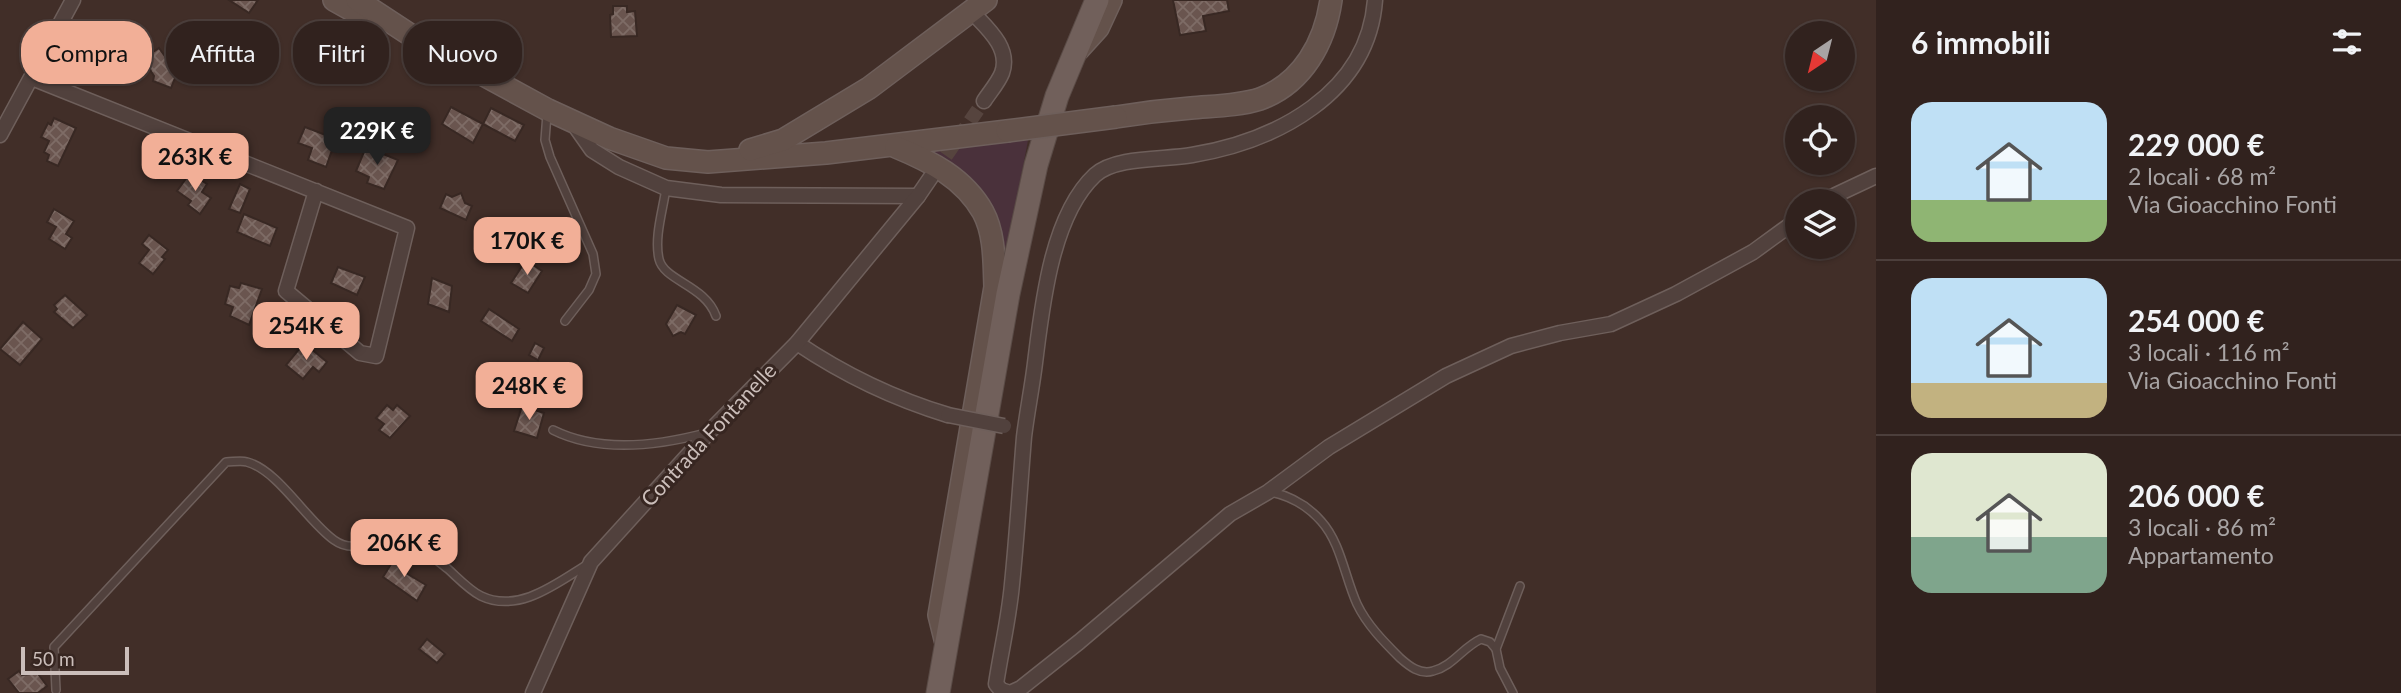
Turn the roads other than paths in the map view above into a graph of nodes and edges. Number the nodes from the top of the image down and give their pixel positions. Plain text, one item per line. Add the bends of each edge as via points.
1 (334, 0) edge
2 (357, 0) edge
3 (1097, 0) edge
4 (1111, 0) edge
5 (1331, 0) edge
6 (1374, 0) edge
7 (72, 1) edge
8 (978, 4) edge
9 (62, 21) edge
10 (403, 30) edge
11 (403, 33) edge
12 (1074, 54) junction
13 (29, 84) edge
14 (47, 84) edge
15 (500, 84) edge
16 (984, 101) tunnel mouth
17 (548, 110) junction
18 (572, 121) junction
19 (0, 135) edge
20 (895, 146) junction
21 (708, 162) junction
22 (1876, 176) edge
23 (931, 177) tunnel mouth
24 (666, 188) junction
25 (1848, 189) edge
26 (316, 191) junction
27 (918, 196) junction
28 (1785, 229) edge
29 (716, 316) dead end
30 (565, 321) dead end
31 (797, 342) junction
32 (553, 430) dead end
33 (709, 432) junction
34 (1025, 433) junction
35 (1268, 492) junction
36 (591, 562) junction
37 (1520, 586) dead end
38 (946, 643) junction
39 (1496, 649) junction
40 (995, 688) edge
41 (56, 690) dead end
42 (533, 693) edge
43 (938, 693) edge
44 (1513, 693) edge

1 - 11 main road
2 - 10 main road
3 - 12 main road
4 - 12 main road via 1098,28
5 - 20 main road, bridge via 1315,53 1291,81 1260,99
6 - 34 street via 1366,43 1352,69 1336,88 1280,128 1238,146 1106,168 1085,187 1057,239 1041,313
7 - 9 street
8 - 16 street via 1003,56 1002,73
8 - 21 main road via 869,88 783,140
12 - 38 main road via 1027,204
13 - 19 street
14 - 26 street
15 - 17 main road
17 - 18 main road
17 - 30 lane via 545,140 593,254 596,274
18 - 21 main road via 666,158
18 - 24 street via 592,150
20 - 21 main road
20 - 38 main road via 928,160 959,182 983,212 993,245 995,287 939,615
22 - 25 street
23 - 27 street, Contrada Fontanelle
24 - 27 street via 721,195
24 - 29 lane via 659,261 667,273 694,288
26 - 26 street via 407,228 376,356 360,353 286,291
27 - 31 street, Contrada Fontanelle
28 - 35 street via 1753,252 1611,324 1511,346 1446,376 1329,447
31 - 33 street, Contrada Fontanelle
31 - 34 street, bridge via 909,403
32 - 33 lane via 570,439 646,445
33 - 36 street, Contrada Fontanelle
34 - 40 street via 1012,587
35 - 39 lane via 1290,496 1321,521 1357,604 1379,637 1408,665 1424,673 1433,671 1481,639
35 - 40 street via 1230,514 1021,688 1010,693
36 - 41 lane via 534,596 498,601 480,595 403,539 384,537 350,548 334,540 261,467 245,461 226,462 54,647
36 - 42 street, Contrada Fontanelle
37 - 39 lane
38 - 43 main road
39 - 44 lane

